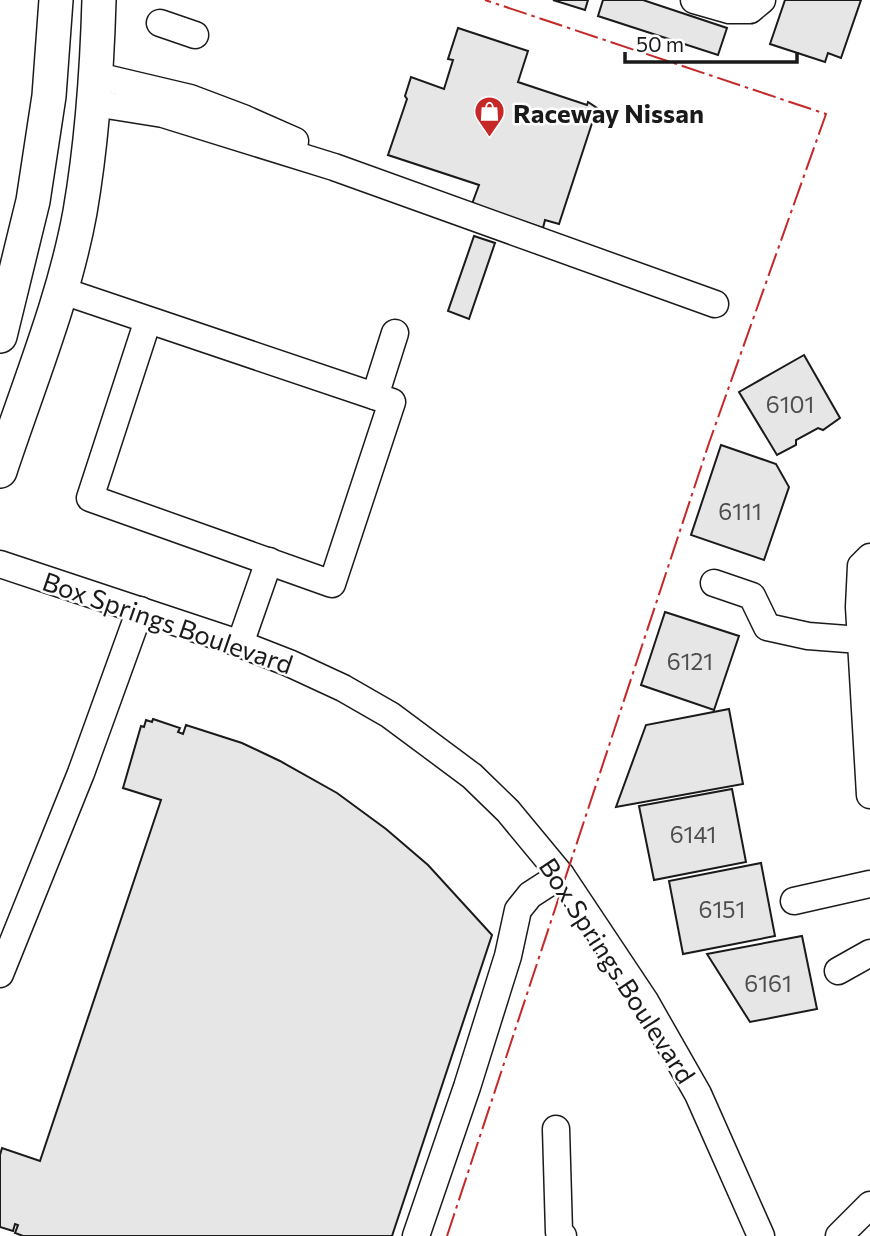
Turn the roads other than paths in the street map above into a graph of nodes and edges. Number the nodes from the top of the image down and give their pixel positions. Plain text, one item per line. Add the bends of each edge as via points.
1 (56, 0) edge
2 (99, 0) edge
3 (694, 0) edge
4 (762, 0) edge
5 (160, 23) dead end
6 (195, 35) dead end
7 (96, 89) junction
8 (60, 290) junction
9 (715, 304) dead end
10 (148, 320) junction
11 (396, 332) dead end
12 (0, 336) edge
13 (375, 396) junction
14 (0, 471) edge
15 (870, 557) edge
16 (269, 562) junction
17 (0, 564) edge
18 (714, 583) dead end
19 (140, 610) junction
20 (860, 640) junction
21 (240, 644) junction
22 (869, 782) edge
23 (561, 875) junction
24 (870, 884) edge
25 (794, 901) dead end
26 (870, 953) edge
27 (838, 971) dead end
28 (0, 974) edge
29 (556, 1129) dead end
30 (866, 1217) edge
31 (416, 1236) edge
32 (563, 1236) edge
33 (761, 1236) edge
34 (839, 1236) edge

1 - 12 main road via 49,96 33,201
2 - 7 main road
3 - 4 street via 729,10 750,10
5 - 6 street
7 - 8 main road via 80,212
7 - 9 street via 334,167
8 - 10 street
8 - 14 main road
10 - 13 street
10 - 16 street via 90,498
11 - 13 street
13 - 16 street via 392,402 332,584
15 - 20 street via 861,566
16 - 21 street
17 - 19 street, Box Springs Boulevard
18 - 20 street via 752,596 767,627
19 - 21 street, Box Springs Boulevard
19 - 28 street
20 - 22 street
21 - 23 street, Box Springs Boulevard via 342,688 435,747 508,811
23 - 31 street via 530,895 519,910 471,1074
23 - 33 street, Box Springs Boulevard via 645,1001 698,1094
24 - 25 street
26 - 27 street
29 - 32 street via 559,1232
30 - 34 street

